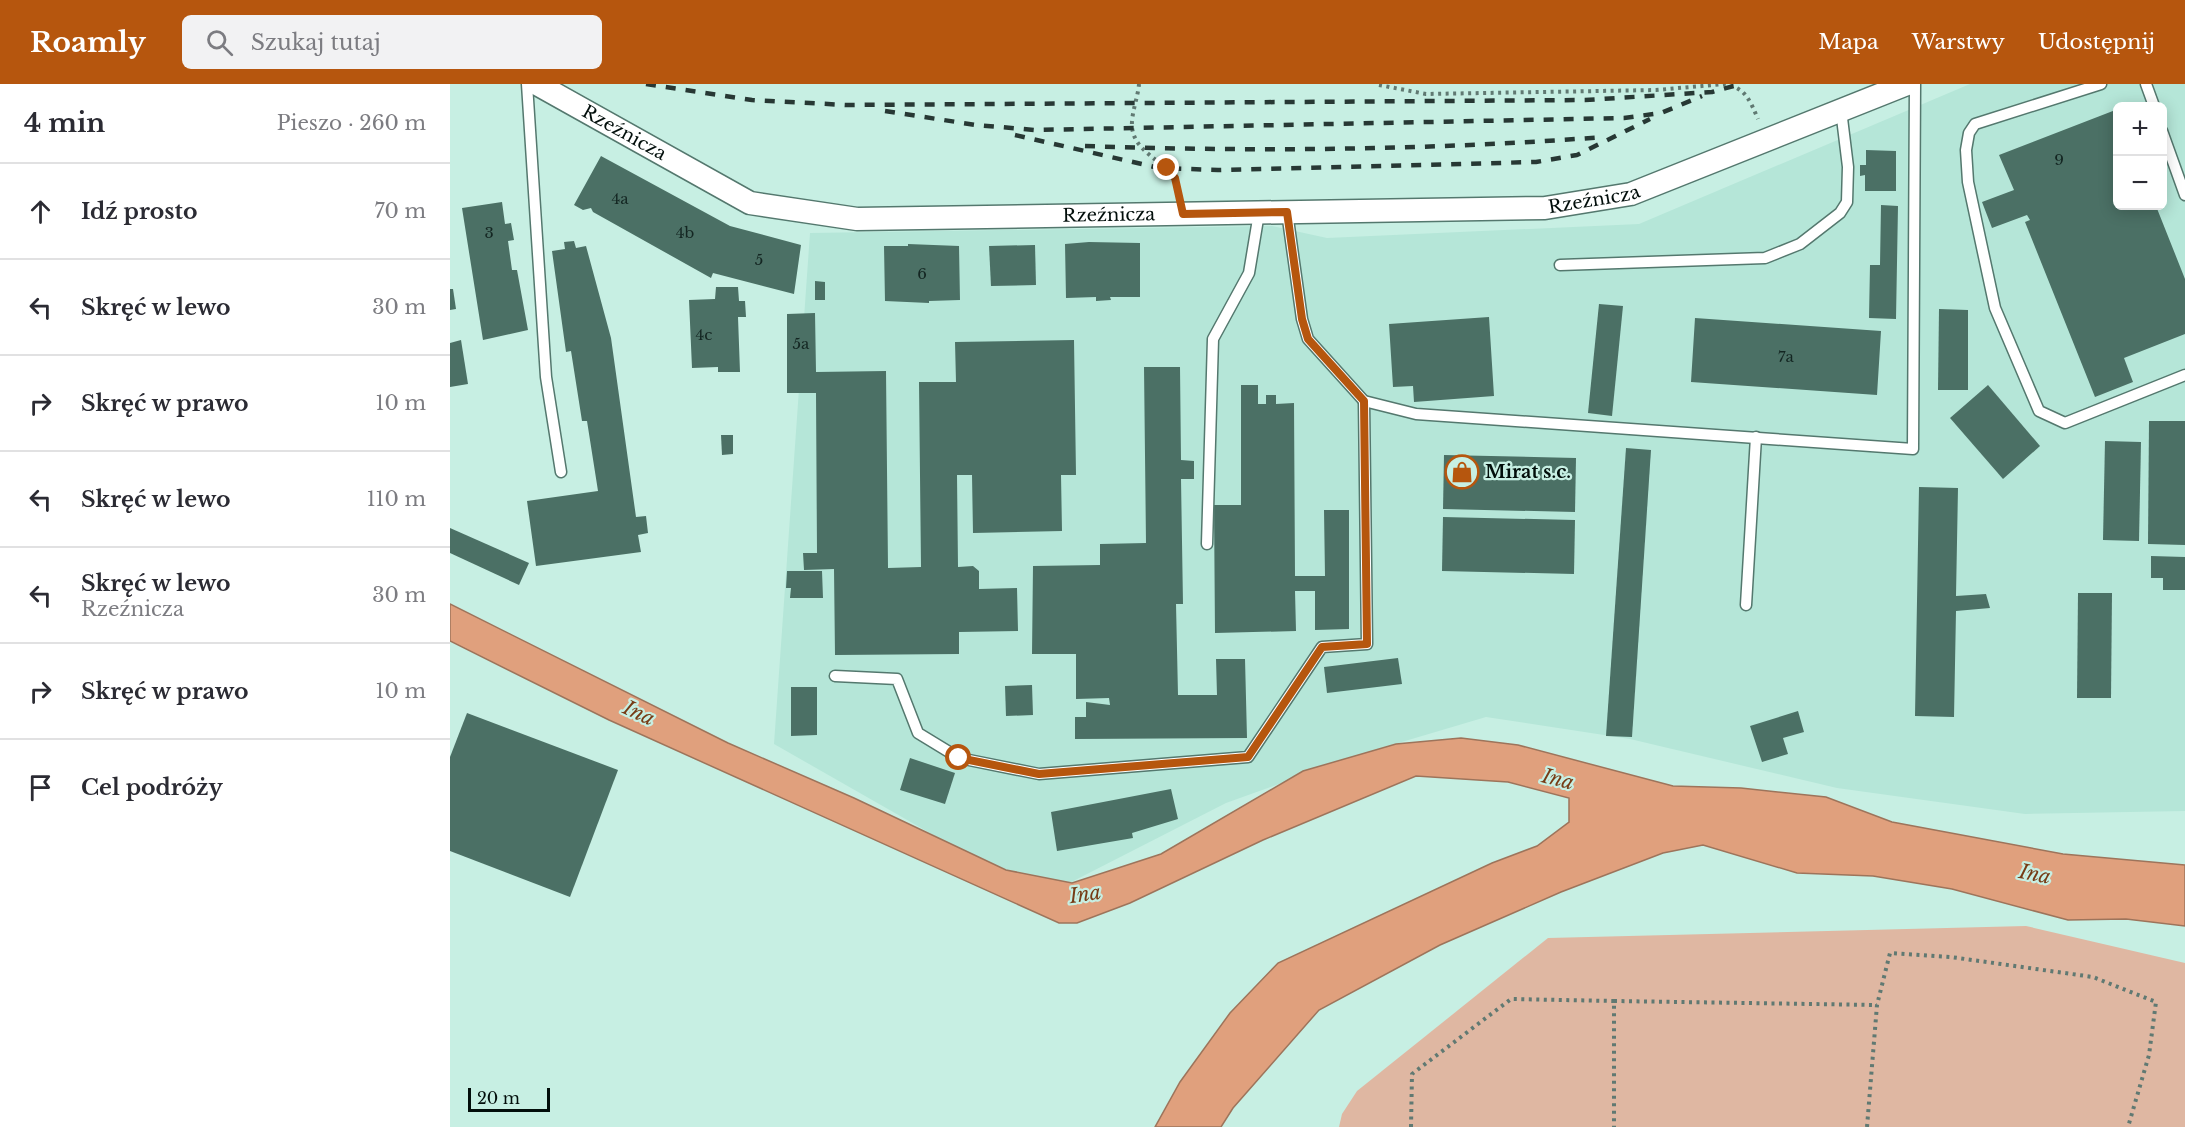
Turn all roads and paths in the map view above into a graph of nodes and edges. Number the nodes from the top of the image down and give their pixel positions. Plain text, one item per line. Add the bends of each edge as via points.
1 (527, 84) edge
2 (537, 84) edge
3 (1139, 84) edge
4 (1907, 84) edge
5 (1915, 84) edge
6 (2101, 84) edge
7 (2146, 84) edge
8 (1379, 85) edge
9 (2153, 102) edge
10 (1841, 110) junction
11 (1767, 140) junction
12 (2167, 143) edge
13 (2185, 195) edge
14 (1287, 212) junction
15 (1259, 213) junction
16 (1183, 214) junction
17 (1560, 265) dead end
18 (2185, 375) edge
19 (1364, 401) junction
20 (1756, 437) junction
21 (561, 472) dead end
22 (1207, 544) dead end
23 (1746, 605) dead end
24 (836, 676) dead end
25 (1614, 1001) junction
26 (1877, 1005) junction
27 (1411, 1127) edge
28 (1614, 1127) edge
29 (1867, 1127) edge
30 (2128, 1127) edge

1 - 21 lane via 546,377
2 - 16 street, Rzeźnicza via 750,203 857,219
3 - 16 path via 1132,126 1140,147 1165,165 1175,178
4 - 10 street, Rzeźnicza
5 - 20 lane via 1912,448
6 - 18 lane via 1975,124 1969,133 1968,182 1995,308 2039,411 2055,420 2065,423
7 - 9 lane
8 - 11 path via 1426,94 1656,90 1725,84 1748,95
10 - 11 street, Rzeźnicza
10 - 17 lane via 1848,167 1847,202 1840,213 1800,244 1765,258
11 - 14 street, Rzeźnicza via 1631,194 1582,204
12 - 13 lane
14 - 15 street, Rzeźnicza
14 - 19 lane via 1308,339
15 - 16 street, Rzeźnicza
15 - 22 lane via 1249,273 1213,339
19 - 20 lane via 1416,414
19 - 24 lane via 1367,644 1322,647 1248,757 1039,774 959,758 918,733 897,679
20 - 23 lane
25 - 26 path
25 - 27 path via 1511,999 1412,1074
25 - 28 path
26 - 29 path
26 - 30 path via 1890,953 2094,976 2156,1002 2149,1055

